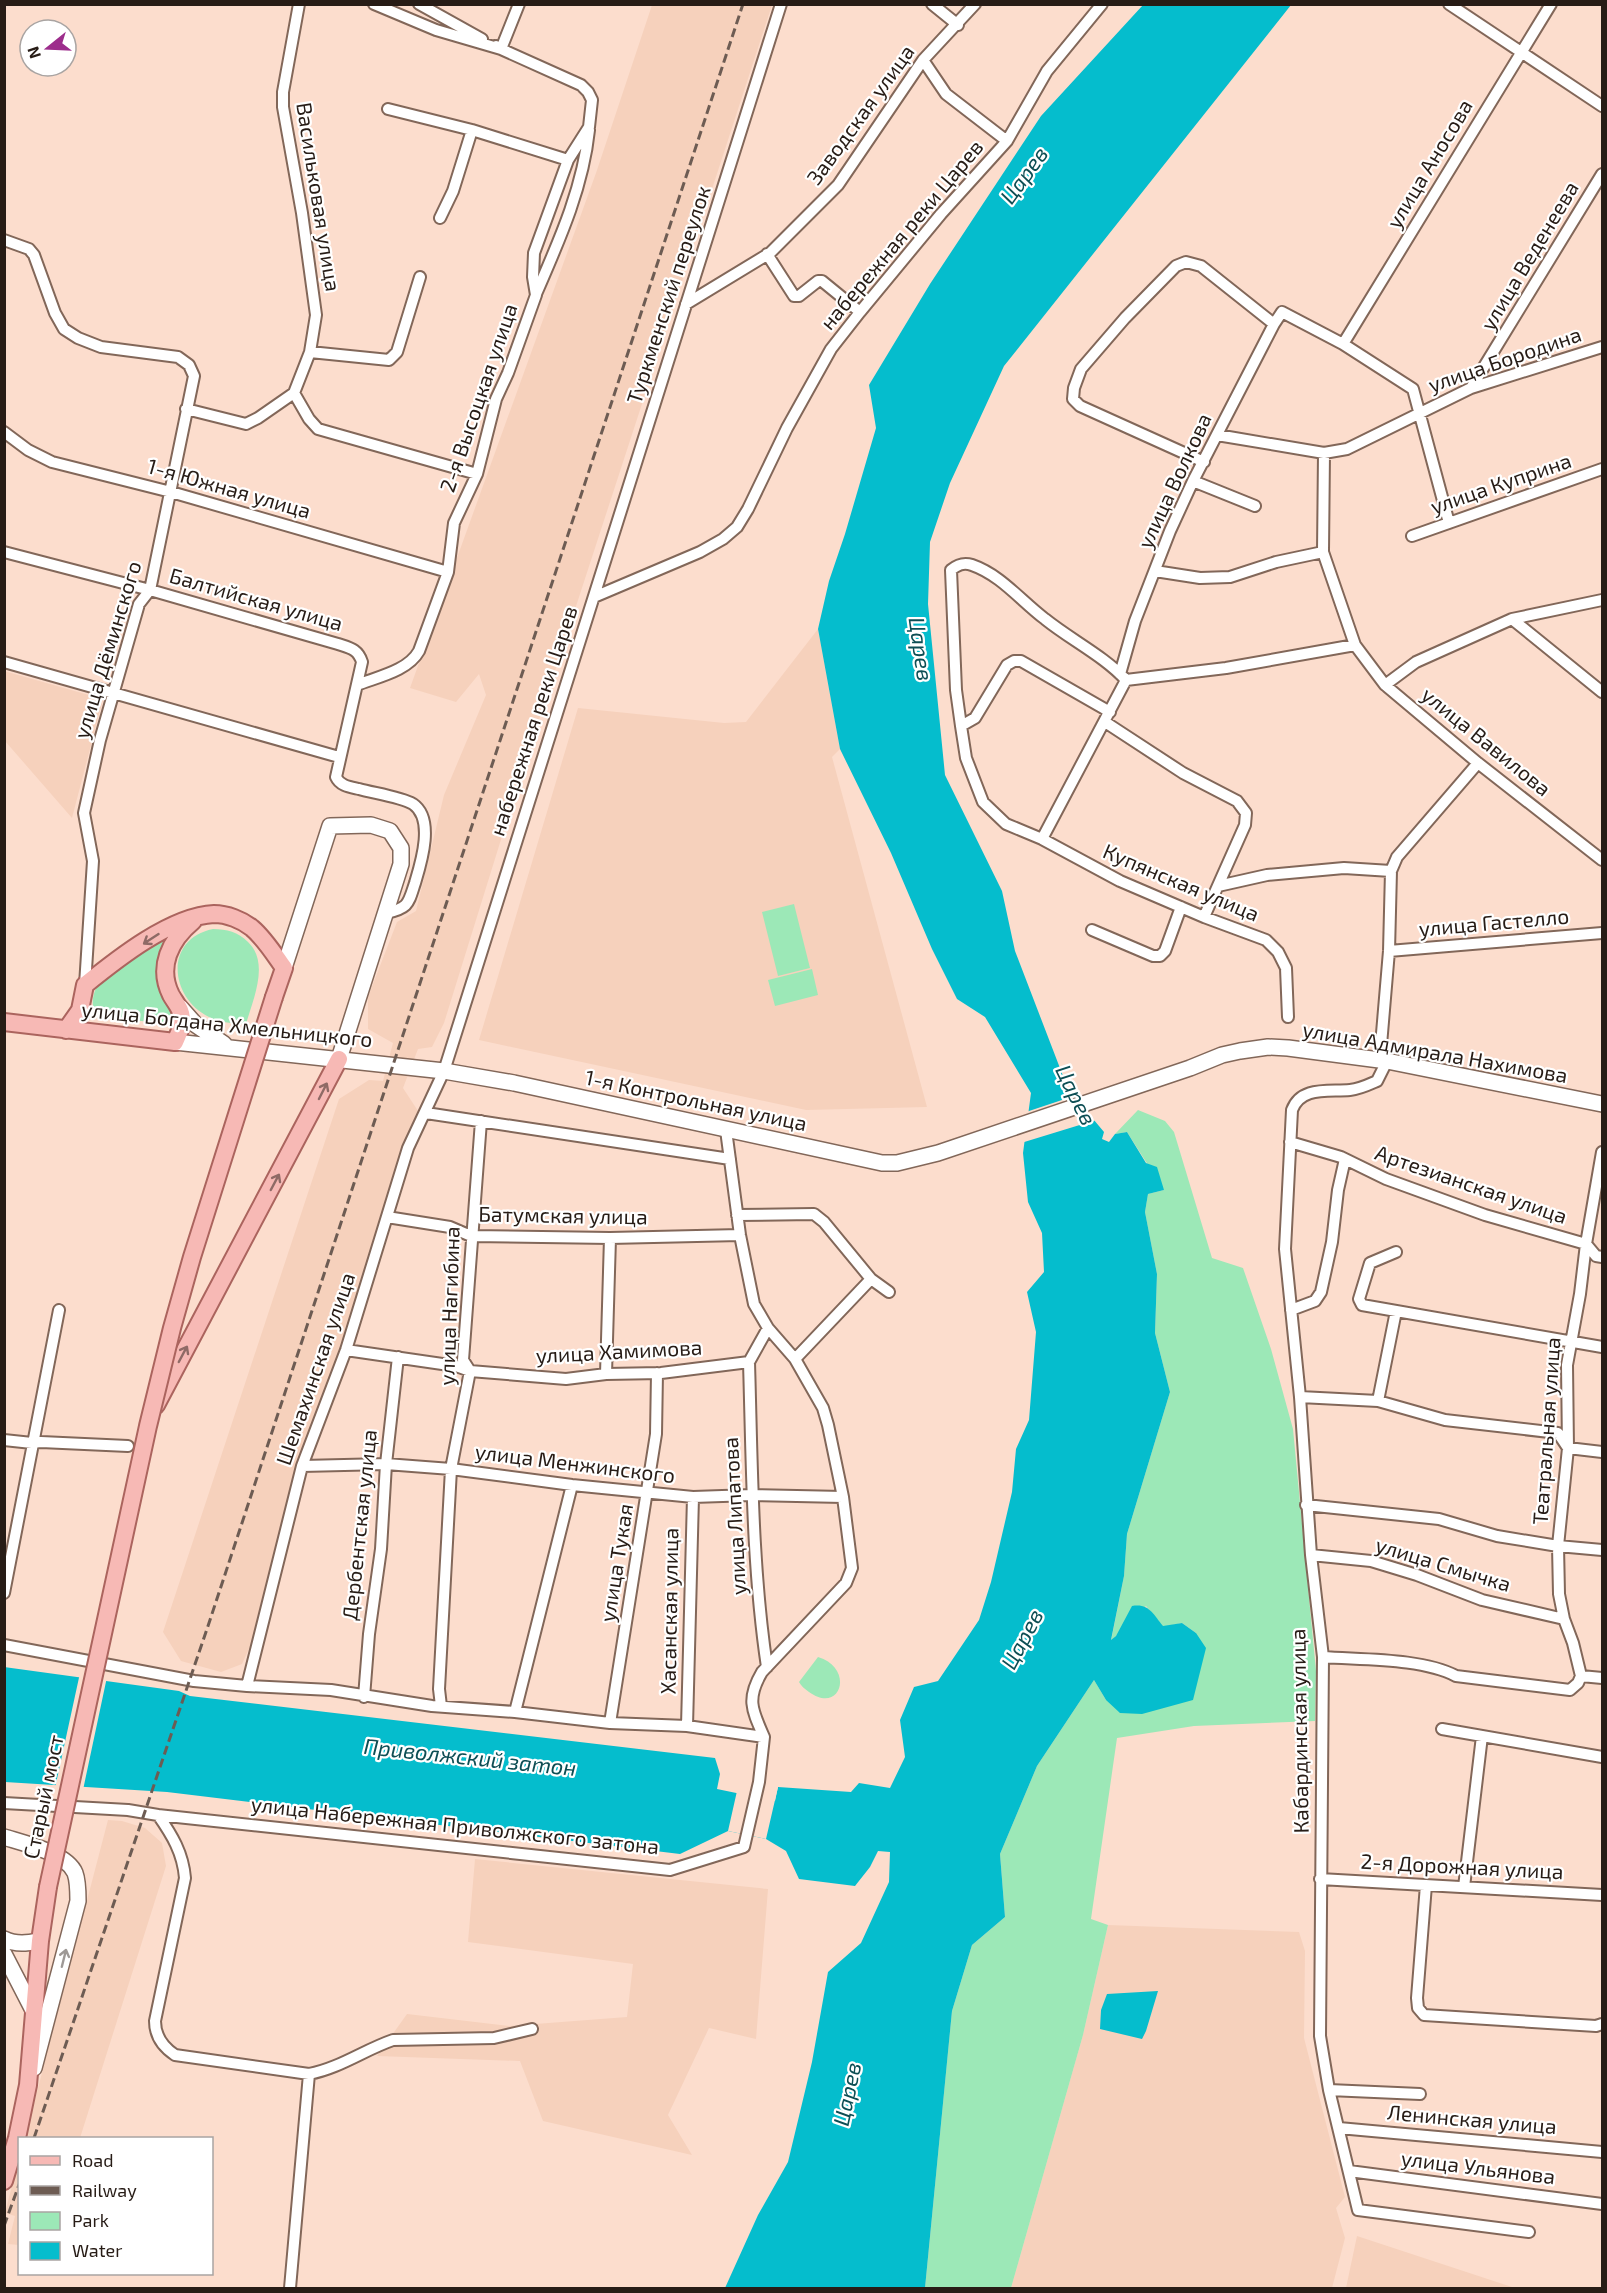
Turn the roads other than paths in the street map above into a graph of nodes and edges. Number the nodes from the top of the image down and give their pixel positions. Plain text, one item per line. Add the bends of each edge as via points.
1 (299, 4) edge
2 (374, 4) edge
3 (419, 4) edge
4 (519, 4) edge
5 (781, 4) edge
6 (932, 4) edge
7 (975, 4) edge
8 (1102, 4) edge
9 (1449, 4) edge
10 (1551, 4) edge
11 (958, 25) junction
12 (501, 49) junction
13 (1521, 52) junction
14 (923, 60) junction
15 (1602, 106) edge
16 (388, 109) dead end
17 (589, 127) junction
18 (472, 130) junction
19 (1007, 141) junction
20 (567, 160) junction
21 (1602, 174) edge
22 (440, 218) dead end
23 (4, 240) edge
24 (767, 254) junction
25 (420, 276) dead end
26 (536, 295) junction
27 (686, 304) junction
28 (860, 312) junction
29 (1274, 324) junction
30 (1343, 344) junction
31 (1602, 347) edge
32 (310, 352) junction
33 (1472, 388) junction
34 (294, 393) junction
35 (186, 408) junction
36 (1420, 412) junction
37 (4, 432) edge
38 (1216, 435) junction
39 (1324, 453) junction
40 (1204, 462) junction
41 (1602, 470) edge
42 (477, 474) junction
43 (1193, 481) junction
44 (171, 492) junction
45 (1255, 506) dead end
46 (1449, 523) junction
47 (1412, 536) dead end
48 (4, 552) edge
49 (1323, 552) junction
50 (1155, 571) junction
51 (448, 572) junction
52 (150, 590) junction
53 (594, 597) junction
54 (1602, 600) edge
55 (1512, 619) junction
56 (1355, 645) junction
57 (4, 662) edge
58 (1123, 677) junction
59 (357, 685) junction
60 (1385, 685) junction
61 (1602, 692) edge
62 (114, 695) junction
63 (1108, 717) junction
64 (960, 726) junction
65 (339, 757) junction
66 (1478, 763) junction
67 (1042, 839) junction
68 (1602, 860) edge
69 (1391, 871) junction
70 (1218, 886) junction
71 (1181, 907) junction
72 (386, 913) junction
73 (204, 915) junction
74 (1204, 918) junction
75 (1092, 930) dead end
76 (1602, 933) edge
77 (1389, 951) junction
78 (284, 968) junction
79 (85, 985) junction
80 (180, 1007) junction
81 (1288, 1017) dead end
82 (4, 1022) edge
83 (66, 1030) junction
84 (175, 1042) junction
85 (229, 1047) junction
86 (339, 1059) junction
87 (1387, 1061) junction
88 (444, 1071) junction
89 (1602, 1104) edge
90 (426, 1113) junction
91 (481, 1121) junction
92 (726, 1130) junction
93 (1290, 1142) junction
94 (1602, 1152) edge
95 (938, 1153) joint
96 (730, 1159) junction
97 (1345, 1159) junction
98 (737, 1215) junction
99 (387, 1217) junction
100 (740, 1235) junction
101 (471, 1236) junction
102 (610, 1238) junction
103 (1586, 1244) junction
104 (1396, 1252) dead end
105 (1602, 1257) edge
106 (871, 1279) junction
107 (889, 1292) dead end
108 (59, 1310) dead end
109 (1291, 1310) junction
110 (1396, 1311) junction
111 (768, 1328) junction
112 (1570, 1340) junction
113 (1602, 1347) edge
114 (346, 1350) junction
115 (398, 1357) junction
116 (795, 1359) junction
117 (749, 1362) junction
118 (470, 1371) junction
119 (657, 1373) junction
120 (606, 1374) junction
121 (1300, 1397) junction
122 (1378, 1401) junction
123 (148, 1426) junction
124 (4, 1440) edge
125 (32, 1443) junction
126 (128, 1446) dead end
127 (1568, 1448) junction
128 (1602, 1452) edge
129 (386, 1464) junction
130 (302, 1466) junction
131 (451, 1469) junction
132 (572, 1485) junction
133 (648, 1494) junction
134 (752, 1495) junction
135 (693, 1497) junction
136 (843, 1497) junction
137 (1306, 1505) junction
138 (1558, 1546) junction
139 (1602, 1550) edge
140 (1311, 1555) junction
141 (4, 1593) edge
142 (1564, 1618) junction
143 (4, 1645) edge
144 (1323, 1656) junction
145 (766, 1667) junction
146 (1581, 1676) junction
147 (1602, 1678) edge
148 (248, 1686) junction
149 (364, 1696) junction
150 (441, 1706) junction
151 (515, 1712) junction
152 (610, 1723) junction
153 (687, 1726) junction
154 (1442, 1729) dead end
155 (1482, 1736) junction
156 (764, 1737) junction
157 (1602, 1757) edge
158 (4, 1803) edge
159 (158, 1815) junction
160 (4, 1837) edge
161 (1320, 1879) junction
162 (1426, 1885) junction
163 (1464, 1887) junction
164 (1602, 1895) edge
165 (4, 1939) edge
166 (40, 1941) junction
167 (4, 1954) edge
168 (41, 2013) junction
169 (1599, 2025) edge
170 (532, 2029) dead end
171 (309, 2074) junction
172 (1329, 2090) junction
173 (1420, 2094) dead end
174 (1339, 2128) junction
175 (1602, 2152) edge
176 (1349, 2171) junction
177 (4, 2181) edge
178 (1602, 2204) edge
179 (1529, 2232) dead end
180 (290, 2289) edge

1 - 32 street, Васильковая улица via 283,107 316,315
2 - 12 street via 436,30
3 - 12 street
4 - 12 street
5 - 27 street, Туркменский переулок
6 - 11 street
7 - 11 street, Заводская улица
8 - 19 street, набережная реки Царев via 1047,71
9 - 13 street
10 - 13 street, улица Аносова
11 - 14 street, Заводская улица
12 - 17 street via 581,85 592,100
13 - 15 street
13 - 30 street, улица Аносова
14 - 19 street via 946,94
14 - 24 street, Заводская улица via 838,186
16 - 18 street
17 - 20 street, 2-я Высоцкая улица
17 - 26 street via 577,192
18 - 20 street
18 - 22 street
19 - 28 street, набережная реки Царев
20 - 26 street, 2-я Высоцкая улица via 534,253
21 - 33 street, улица Веденеева
23 - 35 street, улица Дёминского via 29,249 34,255 58,321 71,333 102,347 178,357 189,364 194,376
24 - 27 street, Заводская улица
24 - 28 street via 794,296 822,281
25 - 32 street via 397,352 389,360
26 - 42 street, 2-я Высоцкая улица via 496,399
27 - 53 street, Туркменский переулок
28 - 53 street, набережная реки Царев via 831,349 737,527 700,552
29 - 30 street, улица Волкова via 1282,312
29 - 38 street, улица Волкова
29 - 40 street via 1201,266 1186,262 1176,266 1081,369 1072,399 1080,406
30 - 36 street via 1413,389
31 - 33 street, улица Бородина
32 - 34 street, Васильковая улица
33 - 36 street, улица Бородина
34 - 35 street via 246,424
34 - 42 street via 318,429
35 - 44 street, улица Дёминского
36 - 39 street, улица Бородина via 1347,449
36 - 46 street
37 - 44 street, 1-я Южная улица via 52,462
38 - 39 street, улица Бородина
38 - 40 street, улица Волкова
39 - 49 street, улица Вавилова
40 - 43 street, улица Волкова
41 - 46 street, улица Куприна
42 - 51 street, 2-я Высоцкая улица via 454,523
43 - 45 street
43 - 50 street, улица Волкова
44 - 51 street, 1-я Южная улица
44 - 52 street, улица Дёминского
46 - 47 street, улица Куприна
48 - 52 street, Балтийская улица
49 - 50 street via 1230,577 1200,578
49 - 56 street, улица Вавилова
50 - 58 street, улица Волкова via 1135,621
51 - 59 street, 2-я Высоцкая улица via 414,659
52 - 59 street, Балтийская улица via 353,648 362,662
52 - 62 street, улица Дёминского via 139,604
53 - 88 street, набережная реки Царев
54 - 55 street
55 - 60 street via 1416,662
55 - 61 street
56 - 58 street via 1226,668
56 - 60 street, улица Вавилова
57 - 62 street
58 - 63 street, улица Волкова
58 - 64 street via 1044,619 1005,584 969,564 957,564 951,570 951,591
59 - 65 street, Балтийская улица
60 - 66 street, улица Вавилова
62 - 65 street
62 - 79 street, улица Дёминского via 84,813 93,861
63 - 64 street via 1021,661 1014,661 1007,665 975,718
63 - 67 street, улица Волкова
63 - 70 street via 1183,773 1237,801 1246,813 1245,825
64 - 67 street, Купянская улица via 966,758 983,802 1005,824
65 - 72 street via 335,773 341,784 411,803 423,823 422,862 408,902 403,909
66 - 68 street, улица Вавилова
66 - 69 street via 1397,857
67 - 71 street, Купянская улица via 1120,881
69 - 70 street via 1344,868 1268,875
69 - 77 street
70 - 74 street
71 - 74 street, Купянская улица
71 - 75 street via 1160,956
72 - 78 main road via 400,864 397,838 382,827 330,826
72 - 86 main road
73 - 78 main road via 227,916 252,928
73 -> 79 main road via 154,936
73 - 80 main road via 183,930 167,958 168,988
74 - 81 street, Купянская улица via 1274,946 1286,968
76 - 77 street, улица Гастелло
77 - 87 street via 1380,1045
78 - 123 main road, bridge via 189,1267
79 - 83 main road via 80,1010
80 - 84 main road via 182,1023
80 - 85 main road via 206,1034
82 - 83 main road, улица Богдана Хмельницкого
83 - 84 main road, улица Богдана Хмельницкого
84 - 85 main road, улица Богдана Хмельницкого
85 - 86 main road, улица Богдана Хмельницкого
86 - 88 main road, улица Богдана Хмельницкого
123 -> 86 main road, bridge
87 - 89 main road, улица Адмирала Нахимова
87 - 93 street, Кабардинская улица via 1377,1081 1365,1087 1310,1093 1299,1098 1292,1110
87 - 95 main road, улица Адмирала Нахимова via 1268,1047 1222,1055
88 - 90 street, Шемахинская улица
88 - 92 main road, 1-я Контрольная улица
90 - 91 street
90 - 99 street, Шемахинская улица via 408,1148
91 - 96 street
91 - 101 street, улица Нагибина
92 - 95 main road, 1-я Контрольная улица via 882,1163
92 - 96 street
93 - 97 street, Артезианская улица
93 - 109 street, Кабардинская улица via 1285,1250
94 - 103 street, Театральная улица
96 - 98 street
97 - 103 street, Артезианская улица via 1386,1179 1485,1215
97 - 109 street via 1321,1292 1315,1301
98 - 100 street
98 - 106 street via 814,1214
99 - 101 street, Батумская улица via 450,1227
99 - 114 street, Шемахинская улица
100 - 102 street, Батумская улица
100 - 111 street via 754,1304
101 - 102 street, Батумская улица
101 - 118 street, улица Нагибина via 463,1360
102 - 120 street
103 - 105 street, Артезианская улица via 1596,1256
103 - 112 street, Театральная улица
104 - 110 street via 1370,1263 1359,1299 1362,1305
106 - 107 street
106 - 116 street
108 - 125 street
109 - 121 street, Кабардинская улица
110 - 112 street
110 - 122 street
111 - 116 street
111 - 117 street
112 - 113 street
112 - 127 street, Театральная улица via 1566,1365
114 - 115 street, улица Хамимова
114 - 130 street, Шемахинская улица
115 - 118 street, улица Хамимова
115 - 129 street, Дербентская улица
116 - 136 street via 823,1408
117 - 119 street, улица Хамимова
117 - 134 street, улица Липатова
118 - 120 street, улица Хамимова via 566,1378
118 - 131 street, улица Нагибина
119 - 120 street, улица Хамимова
119 - 133 street, улица Тукая via 656,1434
121 - 122 street
121 - 137 street, Кабардинская улица
122 - 127 street via 1445,1420 1558,1433
123 - 166 main road, Старый мост, bridge via 48,1887
124 - 125 street
125 - 126 street
125 - 141 street
127 - 128 street
127 - 138 street, Театральная улица
129 - 130 street, улица Менжинского
129 - 131 street, улица Менжинского
129 - 149 street, Дербентская улица via 381,1550
130 - 148 street, Шемахинская улица
131 - 132 street, улица Менжинского
131 - 150 street, улица Нагибина
132 - 133 street, улица Менжинского
132 - 151 street
133 - 135 street, улица Менжинского
133 - 152 street, улица Тукая
134 - 135 street, улица Менжинского
134 - 136 street, улица Менжинского
134 - 145 street, улица Липатова
135 - 153 street, Хасанская улица
136 - 145 street via 850,1576
137 - 138 street via 1439,1519 1497,1536
137 - 140 street, Кабардинская улица
138 - 139 street
138 - 142 street, Театральная улица
140 - 142 street, улица Смычка via 1371,1561 1482,1600
140 - 144 street, Кабардинская улица
142 - 146 street, Театральная улица
143 - 148 street via 194,1681
144 - 146 street via 1427,1665 1456,1676 1570,1690
144 - 161 street, Кабардинская улица
145 - 156 street via 756,1682 751,1701
146 - 147 street
148 - 149 street via 332,1690
149 - 150 street
150 - 151 street
151 - 152 street
152 - 153 street
153 - 156 street
154 - 155 street
155 - 157 street
155 - 163 street
156 - 159 street, улица Набережная Приволжского затона via 759,1782 744,1847 670,1870
158 - 159 street, улица Набережная Приволжского затона
159 - 171 street via 179,1850 185,1878 155,2021 159,2039 176,2055
168 -> 160 main road via 78,1901 78,1890 74,1871 65,1860
161 - 162 street, 2-я Дорожная улица
161 - 172 street, Кабардинская улица via 1320,2036
162 - 163 street, 2-я Дорожная улица
162 - 169 street via 1417,1998 1424,2015
163 - 164 street, 2-я Дорожная улица
165 - 166 main road via 26,1944
166 - 168 main road, Старый мост
167 - 168 main road
168 - 177 main road, Старый мост via 17,2138
170 - 171 street via 494,2038 393,2040 330,2070
171 - 180 street
172 - 173 street
172 - 174 street, Кабардинская улица
174 - 175 street, Ленинская улица
174 - 176 street, Кабардинская улица
176 - 178 street, улица Ульянова
176 - 179 street, Кабардинская улица via 1358,2210

